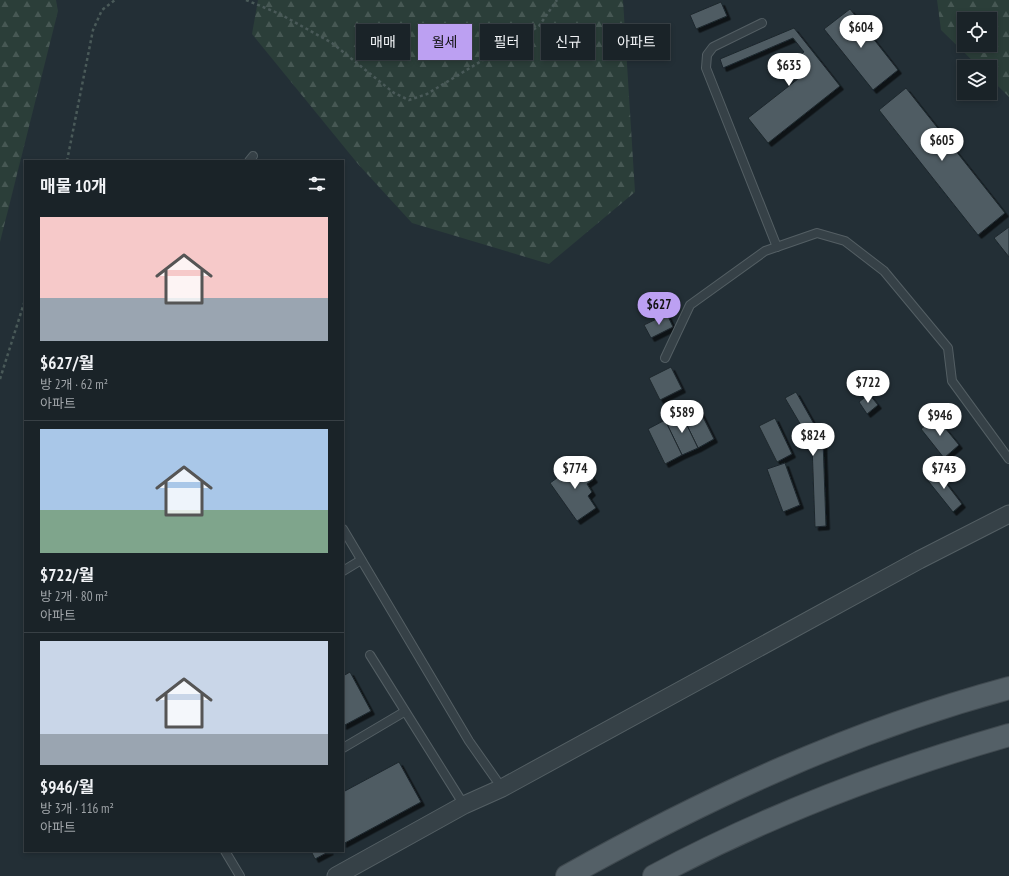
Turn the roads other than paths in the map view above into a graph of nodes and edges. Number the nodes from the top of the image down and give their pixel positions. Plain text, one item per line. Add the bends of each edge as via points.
1 (762, 23) dead end
2 (777, 247) junction
3 (665, 358) dead end
4 (1009, 459) edge
5 (1009, 514) edge
6 (344, 531) edge
7 (361, 560) junction
8 (344, 570) edge
9 (370, 655) dead end
10 (1009, 688) edge
11 (404, 712) junction
12 (1009, 735) edge
13 (344, 747) edge
14 (502, 788) junction
15 (464, 805) junction
16 (226, 852) edge
17 (240, 876) edge
18 (336, 876) edge
19 (567, 876) edge
20 (654, 876) edge

1 - 2 lane via 713,47 707,55 706,68
2 - 3 lane via 766,251 690,305
2 - 4 lane via 817,234 845,240 884,271 948,348 952,381
5 - 14 street via 919,560
6 - 7 lane
7 - 8 lane
7 - 14 lane via 469,741
9 - 11 lane
10 - 19 main road via 892,724 799,760 702,804
11 - 13 lane
11 - 15 lane
12 - 20 main road via 962,748 850,788 764,824
14 - 15 street
15 - 18 street
16 - 17 lane

